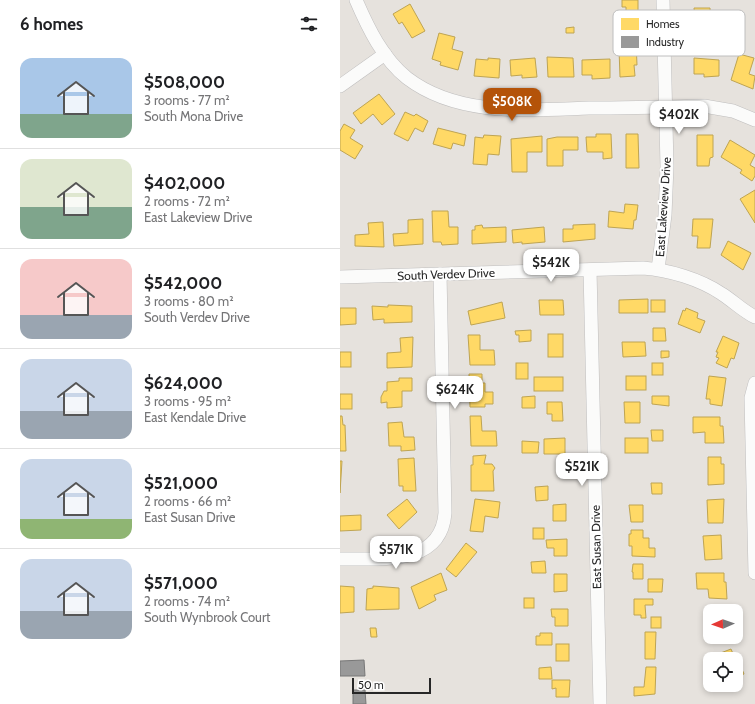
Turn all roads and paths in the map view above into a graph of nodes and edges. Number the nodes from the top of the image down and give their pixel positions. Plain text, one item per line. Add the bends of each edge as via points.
1 (356, 0) edge
2 (663, 0) edge
3 (663, 10) edge
4 (385, 54) junction
5 (665, 56) edge
6 (340, 86) edge
7 (666, 107) junction
8 (755, 120) edge
9 (590, 270) junction
10 (658, 270) junction
11 (440, 274) junction
12 (340, 277) edge
13 (755, 318) edge
14 (755, 383) edge
15 (754, 489) edge
16 (340, 560) edge
17 (755, 573) edge
18 (600, 704) edge

1 - 4 street
2 - 3 street, East Lakeview Drive
4 - 6 street
4 - 7 street via 418,86 464,104 521,110
5 - 7 street, East Lakeview Drive
7 - 8 street via 704,106 733,111
7 - 10 street, East Lakeview Drive via 665,215
9 - 10 street, South Verdev Drive
9 - 11 street, South Verdev Drive
9 - 18 street, East Susan Drive
10 - 13 street, South Verdev Drive via 690,278 721,293
11 - 12 street, South Verdev Drive
11 - 16 street via 445,513 443,525 436,539 424,549 408,556
14 - 15 street via 751,398
15 - 17 street

